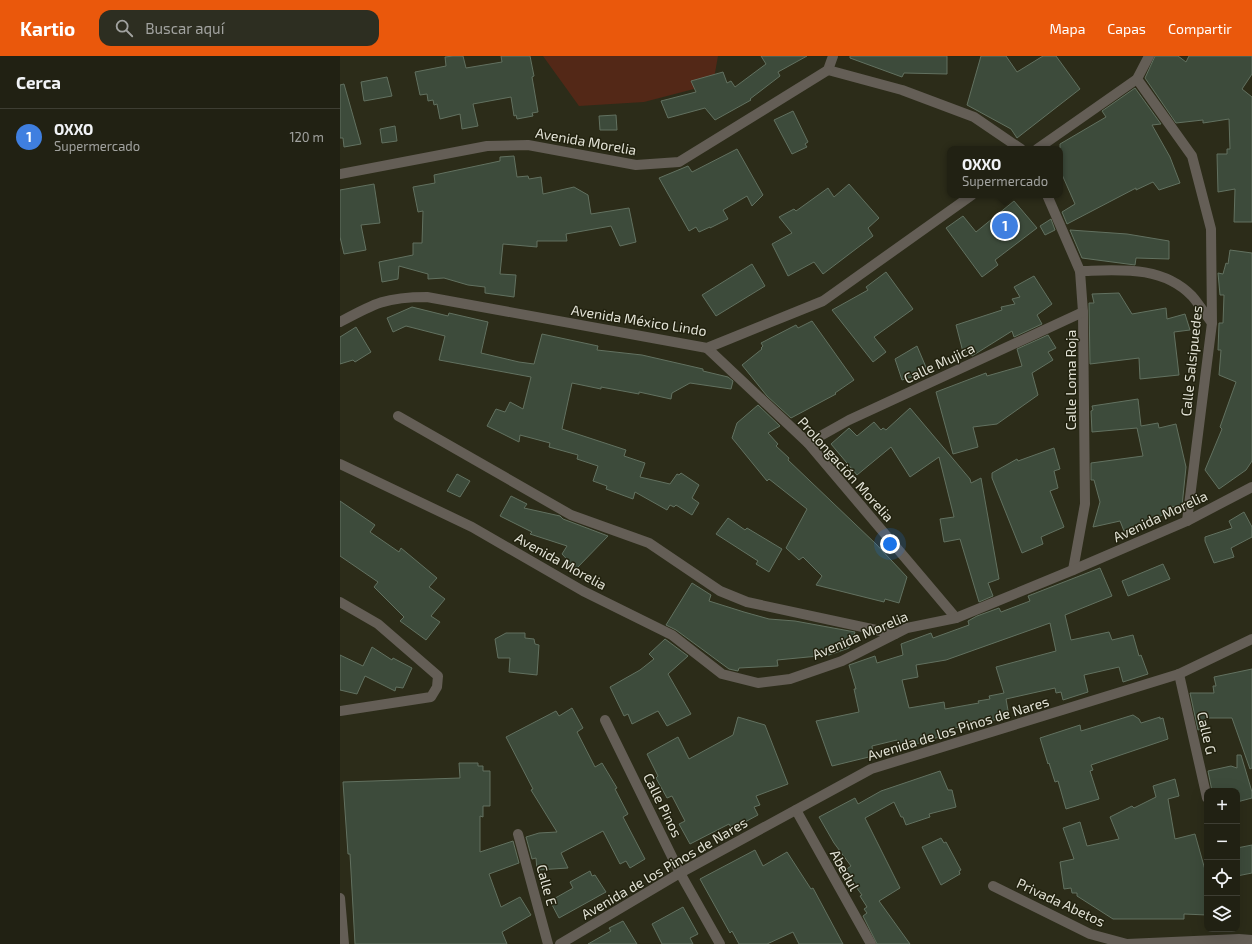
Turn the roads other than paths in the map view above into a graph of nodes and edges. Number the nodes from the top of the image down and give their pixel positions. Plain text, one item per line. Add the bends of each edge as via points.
1 (832, 56) edge
2 (1149, 56) edge
3 (828, 70) junction
4 (1138, 79) junction
5 (1016, 146) edge
6 (1041, 146) edge
7 (340, 174) edge
8 (968, 198) edge
9 (1048, 198) edge
10 (1080, 271) junction
11 (1083, 312) junction
12 (340, 322) edge
13 (1212, 323) junction
14 (707, 348) junction
15 (398, 416) dead end
16 (808, 443) junction
17 (340, 464) edge
18 (1252, 487) edge
19 (1187, 521) junction
20 (1073, 570) junction
21 (340, 602) edge
22 (956, 618) junction
23 (895, 634) junction
24 (1252, 639) edge
25 (1179, 674) junction
26 (340, 711) edge
27 (605, 720) dead end
28 (1205, 788) edge
29 (796, 810) junction
30 (518, 834) dead end
31 (680, 873) junction
32 (992, 886) dead end
33 (340, 898) edge
34 (1238, 934) edge
35 (1252, 940) edge
36 (344, 944) edge
37 (548, 944) edge
38 (560, 944) edge
39 (720, 944) edge
40 (871, 944) edge

1 - 3 street
2 - 4 street
3 - 5 street via 902,90 974,118
3 - 7 street, Avenida Morelia via 679,162 636,165 528,145 487,146
4 - 6 street
4 - 13 street, Calle Salsipuedes via 1192,156 1211,230
8 - 14 street, Avenida México Lindo via 823,301
9 - 10 street, Calle Loma Roja
10 - 11 street, Calle Loma Roja
10 - 13 street via 1135,270 1167,278 1191,296
11 - 16 street, Calle Mujica via 848,420
11 - 20 street, Calle Loma Roja via 1085,504
12 - 14 street, Avenida México Lindo via 386,299 427,297
13 - 19 street, Calle Salsipuedes
14 - 16 street, Prolongación Morelia
15 - 23 street via 571,515 650,543 720,590 747,602
16 - 22 street, Prolongación Morelia
17 - 23 street, Avenida Morelia via 472,527 583,591 672,635 722,674 758,683 790,679 842,661
18 - 19 street, Avenida Morelia
19 - 20 street, Avenida Morelia
20 - 22 street, Avenida Morelia
21 - 26 street via 378,624 438,676 437,687 431,697
22 - 23 street, Avenida Morelia via 907,628
24 - 25 street, Avenida de los Pinos de Nares
25 - 28 street, Calle G
25 - 29 street, Avenida de los Pinos de Nares via 871,769
27 - 31 street, Calle Pinos
29 - 31 street, Avenida de los Pinos de Nares
29 - 40 street, Abedul
30 - 37 street, Calle E
31 - 38 street, Avenida de los Pinos de Nares
31 - 39 street, Calle Pinos
32 - 34 street, Privada Abetos via 1090,934 1127,944
33 - 36 street
34 - 35 street, Privada Abetos

